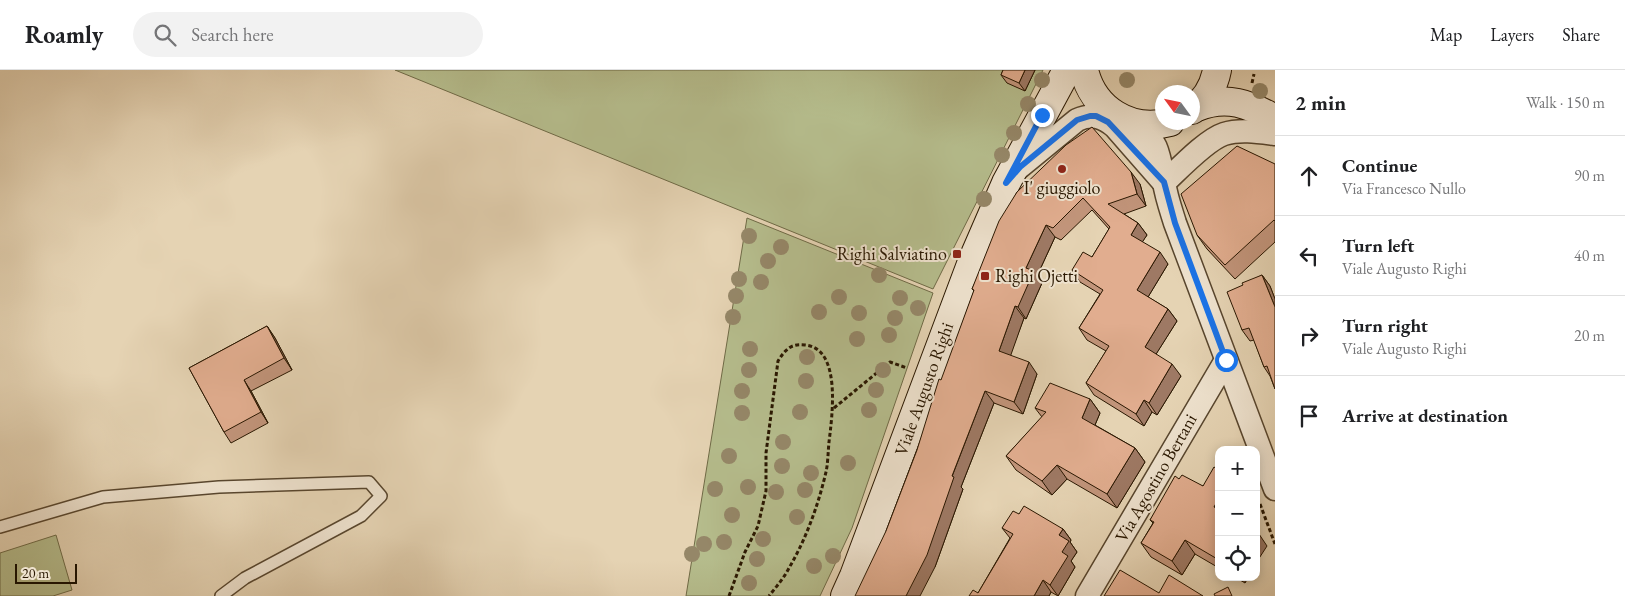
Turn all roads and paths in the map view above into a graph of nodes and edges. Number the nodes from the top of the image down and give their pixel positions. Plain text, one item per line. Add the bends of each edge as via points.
1 (1067, 70) edge
2 (1084, 70) edge
3 (1217, 70) edge
4 (1200, 103) edge
5 (1200, 107) edge
6 (1100, 110) junction
7 (1042, 115) junction
8 (1275, 120) edge
9 (1137, 124) junction
10 (1155, 124) edge
11 (1168, 130) edge
12 (1275, 134) edge
13 (1162, 172) junction
14 (1006, 183) junction
15 (1226, 360) junction
16 (905, 367) dead end
17 (833, 408) junction
18 (1267, 495) edge
19 (0, 527) edge
20 (1275, 544) edge
21 (221, 596) edge
22 (730, 596) edge
23 (769, 596) edge
24 (845, 596) edge
25 (1087, 596) edge

1 - 7 main road, Viale Augusto Righi
2 - 6 main road
3 - 4 main road via 1216,78
5 - 8 main road via 1214,101 1238,103
6 - 7 main road, Viale Augusto Righi via 1087,96 1070,97
6 - 9 main road
6 - 13 street
6 - 14 street, Viale Augusto Righi via 1077,120 1020,167
7 - 14 main road, Viale Augusto Righi
9 - 10 main road
9 - 13 street via 1156,146
11 - 13 street
12 - 13 street via 1242,131 1224,134
13 - 15 street via 1175,223
14 - 24 main road, Viale Augusto Righi via 969,270
15 - 18 street
15 - 25 street, Via Agostino Bertani
16 - 17 path via 890,362
17 - 22 path via 832,381 825,358 807,345 796,344 786,348 778,360 766,453 766,491 758,526
17 - 23 path via 826,471 806,537
18 - 20 path
19 - 21 lane via 103,496 219,486 369,482 381,496 361,516 245,578

